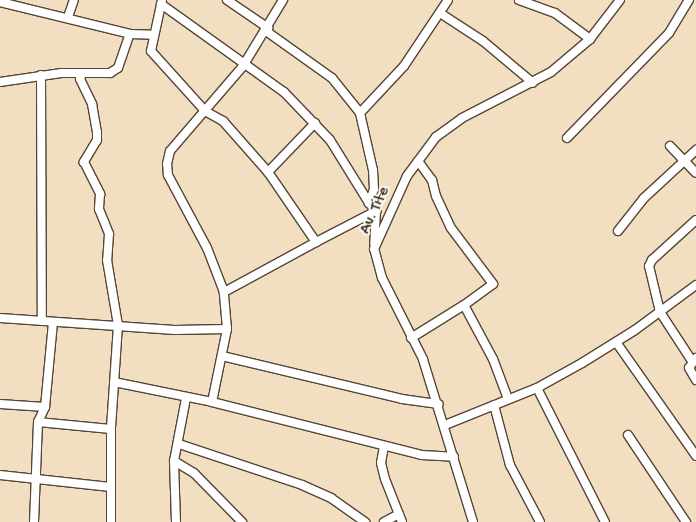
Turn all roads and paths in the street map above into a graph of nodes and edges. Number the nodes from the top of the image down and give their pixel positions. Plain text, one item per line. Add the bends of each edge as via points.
1 (74, 0) edge
2 (227, 0) edge
3 (283, 0) edge
4 (448, 0) edge
5 (519, 0) edge
6 (620, 0) edge
7 (689, 0) edge
8 (3, 2) edge
9 (161, 2) edge
10 (440, 13) junction
11 (68, 17) junction
12 (267, 29) junction
13 (130, 34) junction
14 (154, 35) junction
15 (590, 40) junction
16 (243, 66) junction
17 (82, 73) junction
18 (41, 75) junction
19 (0, 82) edge
20 (533, 82) junction
21 (205, 111) junction
22 (360, 113) junction
23 (315, 123) junction
24 (568, 138) dead end
25 (670, 146) dead end
26 (696, 150) edge
27 (684, 160) junction
28 (418, 161) junction
29 (268, 172) junction
30 (696, 173) edge
31 (369, 203) junction
32 (376, 211) junction
33 (696, 220) edge
34 (618, 231) dead end
35 (316, 242) junction
36 (374, 249) junction
37 (696, 286) edge
38 (224, 292) junction
39 (464, 306) junction
40 (660, 312) junction
41 (0, 318) edge
42 (42, 321) junction
43 (53, 323) junction
44 (118, 325) junction
45 (227, 330) junction
46 (411, 338) junction
47 (616, 342) junction
48 (222, 356) junction
49 (694, 360) edge
50 (696, 380) edge
51 (114, 382) junction
52 (537, 388) junction
53 (186, 398) junction
54 (508, 399) junction
55 (212, 402) junction
56 (0, 404) edge
57 (439, 404) junction
58 (494, 405) junction
59 (44, 406) junction
60 (38, 422) junction
61 (445, 425) junction
62 (111, 428) junction
63 (628, 435) dead end
64 (179, 444) junction
65 (384, 446) junction
66 (696, 456) edge
67 (454, 457) junction
68 (174, 460) junction
69 (0, 475) edge
70 (35, 478) junction
71 (110, 488) junction
72 (399, 514) junction
73 (34, 522) edge
74 (111, 522) edge
75 (176, 522) edge
76 (242, 522) edge
77 (365, 522) edge
78 (384, 522) edge
79 (402, 522) edge
80 (473, 522) edge
81 (540, 522) edge
82 (605, 522) edge
83 (686, 522) edge

1 - 11 street
2 - 12 street
3 - 12 street
4 - 10 street
5 - 15 street via 556,13
6 - 15 street, Av. Tite
7 - 24 street via 669,33
8 - 11 street
9 - 14 street
9 - 16 street
10 - 20 street via 483,41
10 - 22 street via 404,66
11 - 13 street
12 - 16 street
12 - 22 street via 332,78
13 - 14 street
13 - 17 street via 114,71
14 - 21 street via 152,52
15 - 20 street, Av. Tite
16 - 21 street
16 - 23 street via 284,92
17 - 18 street
17 - 44 street via 80,79 92,104 97,132 97,140 84,162 100,194 99,209 109,234 107,260
18 - 19 street
18 - 42 street
20 - 28 street, Av. Tite via 462,118 436,137
21 - 29 street via 223,121
21 - 38 street via 170,151 168,176 207,248
22 - 31 street via 373,170 374,189
23 - 29 street
23 - 31 street via 330,140
25 - 27 street
26 - 27 street
27 - 30 street
27 - 34 street via 644,198
28 - 36 street, Av. Tite via 407,176
28 - 39 street via 432,180 452,228 493,284
29 - 35 street
31 - 32 street
32 - 35 street
32 - 36 street
33 - 40 street via 650,263
35 - 38 street
36 - 46 street, Av. Tite via 382,278
37 - 40 street
38 - 45 street
39 - 46 street
39 - 54 street via 493,359
40 - 47 street
40 - 49 street
41 - 42 street
42 - 43 street
43 - 44 street
43 - 59 street
44 - 45 street
44 - 51 street
45 - 48 street
46 - 57 street, Av. Tite via 423,359
47 - 52 street
47 - 66 street
48 - 55 street
48 - 57 street via 402,399
49 - 50 street via 689,368
51 - 53 street
51 - 62 street
52 - 54 street
52 - 82 street
53 - 55 street
53 - 64 street
54 - 58 street
55 - 65 street
56 - 59 street
57 - 61 street, Av. Tite
58 - 61 street
58 - 81 street via 510,465
59 - 60 street
60 - 62 street
60 - 70 street
61 - 67 street, Av. Tite
62 - 71 street
63 - 83 street
64 - 68 street
64 - 77 street via 302,485 331,498
65 - 67 street via 422,456
65 - 72 street via 381,463
67 - 80 street, Av. Tite
68 - 75 street
68 - 76 street via 194,474
69 - 70 street
70 - 71 street
70 - 73 street
71 - 74 street
72 - 78 street
72 - 79 street

